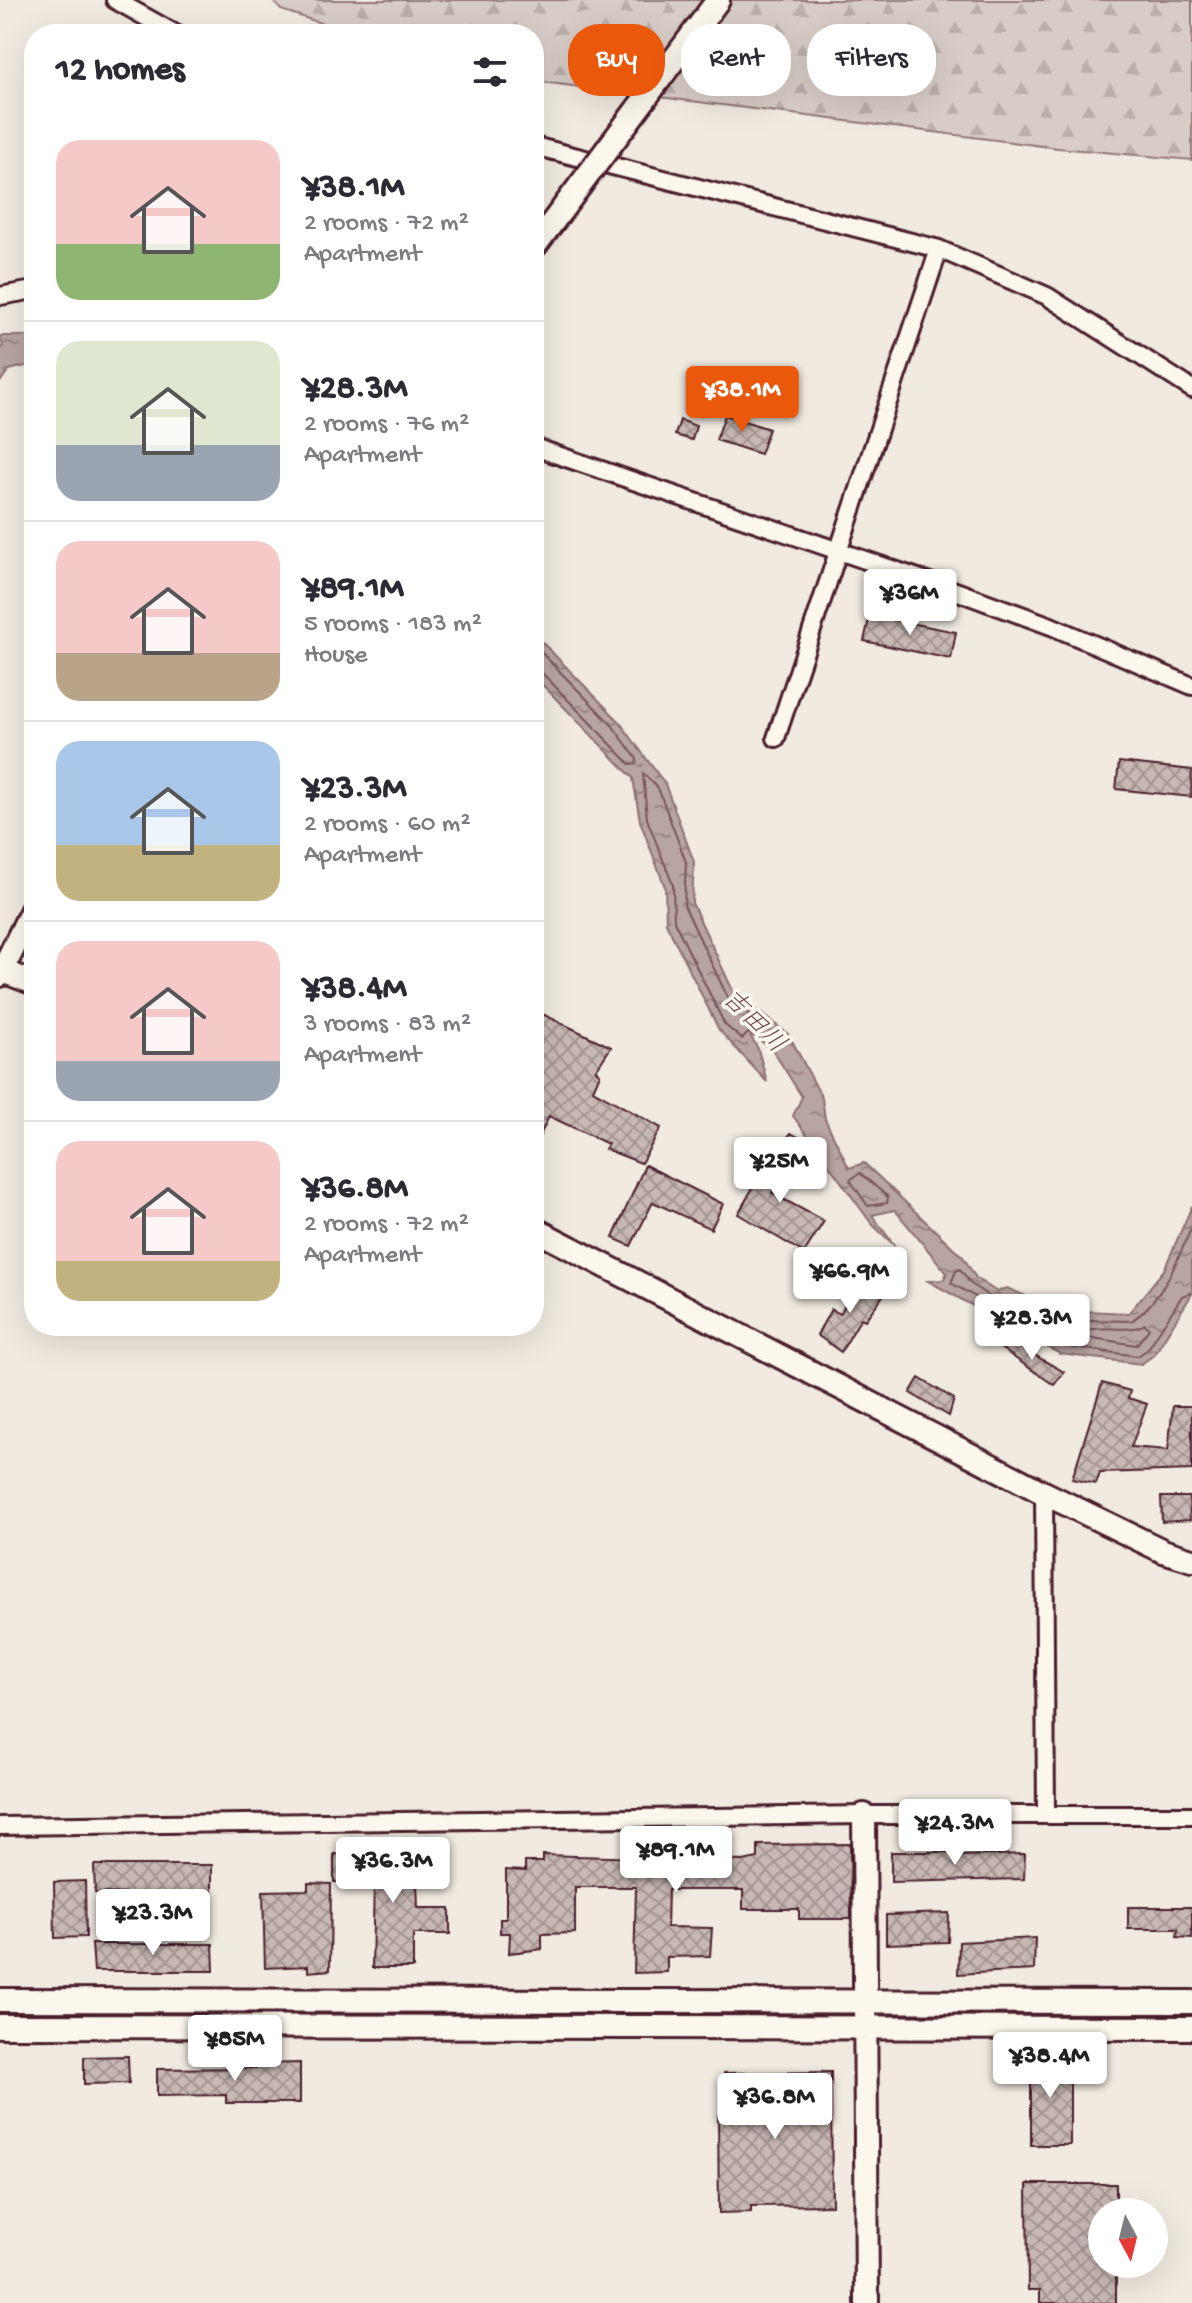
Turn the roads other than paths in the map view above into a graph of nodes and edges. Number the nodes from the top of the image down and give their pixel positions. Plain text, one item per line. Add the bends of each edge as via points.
1 (115, 0) edge
2 (718, 0) edge
3 (158, 24) edge
4 (544, 149) edge
5 (544, 234) edge
6 (939, 249) junction
7 (24, 292) edge
8 (0, 296) edge
9 (1192, 389) edge
10 (544, 450) edge
11 (836, 551) junction
12 (1192, 686) edge
13 (776, 738) dead end
14 (24, 926) edge
15 (1, 972) edge
16 (24, 980) edge
17 (544, 1234) edge
18 (1044, 1493) junction
19 (1192, 1560) edge
20 (864, 1815) junction
21 (1046, 1815) junction
22 (1192, 1815) edge
23 (0, 1826) edge
24 (0, 2000) edge
25 (866, 2002) junction
26 (1192, 2002) edge
27 (0, 2026) edge
28 (866, 2028) junction
29 (1192, 2028) edge
30 (867, 2303) edge

1 - 3 street
2 - 5 street, bridge
4 - 6 street
6 - 9 street via 1047,296
6 - 11 street
7 - 8 street
10 - 11 street
11 - 12 street via 1051,626
11 - 13 street
14 - 15 street
15 - 16 street
17 - 18 street
18 - 19 street
18 - 21 street
20 - 21 street
20 - 23 street
20 - 25 street
21 - 22 street
24 - 25 street
25 - 26 street
25 - 28 street
27 - 28 street
28 - 29 street
28 - 30 street

